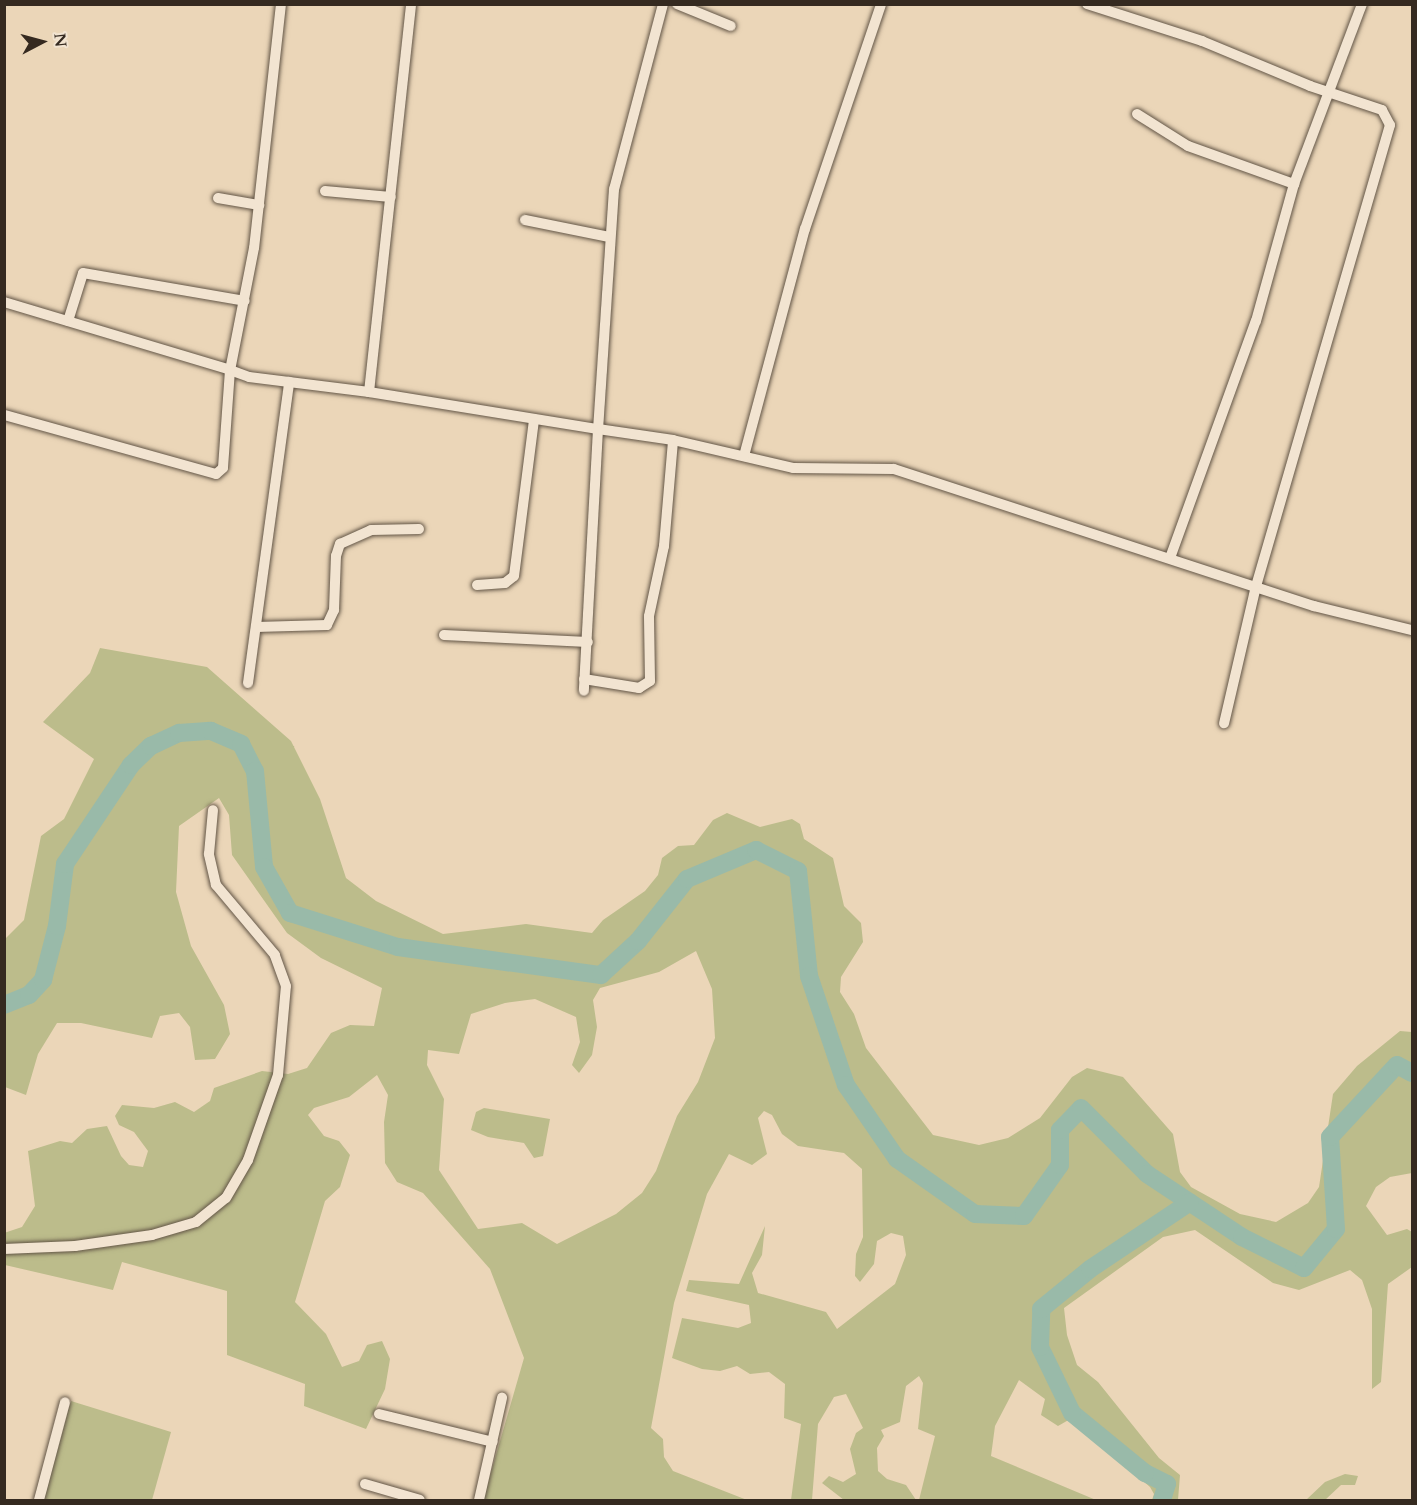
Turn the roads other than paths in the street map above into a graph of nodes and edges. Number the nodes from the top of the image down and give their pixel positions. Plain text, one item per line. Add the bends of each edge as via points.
1 (281, 4) edge
2 (411, 4) edge
3 (663, 4) edge
4 (677, 4) edge
5 (881, 4) edge
6 (1087, 4) edge
7 (1362, 4) edge
8 (732, 26) dead end
9 (1328, 92) junction
10 (1137, 114) dead end
11 (1293, 184) junction
12 (325, 191) dead end
13 (218, 198) dead end
14 (391, 198) junction
15 (259, 205) junction
16 (525, 220) dead end
17 (609, 237) junction
18 (245, 301) junction
19 (4, 302) edge
20 (68, 321) junction
21 (230, 370) junction
22 (289, 382) junction
23 (369, 392) junction
24 (4, 415) edge
25 (534, 419) junction
26 (598, 429) junction
27 (674, 440) junction
28 (744, 456) junction
29 (419, 529) dead end
30 (1170, 558) junction
31 (477, 585) dead end
32 (1256, 586) junction
33 (256, 627) junction
34 (1413, 630) edge
35 (444, 635) dead end
36 (588, 642) junction
37 (584, 680) junction
38 (248, 683) dead end
39 (584, 692) dead end
40 (1224, 723) dead end
41 (213, 810) dead end
42 (4, 1249) edge
43 (502, 1398) dead end
44 (65, 1402) dead end
45 (379, 1414) dead end
46 (493, 1442) junction
47 (364, 1484) dead end
48 (39, 1500) edge
49 (414, 1500) edge
50 (479, 1500) edge

1 - 15 street
2 - 14 street
3 - 17 street via 621,158
4 - 8 street
5 - 28 street via 805,229
6 - 9 street via 1202,41
7 - 9 street
9 - 11 street
9 - 32 street via 1382,110 1390,125
10 - 11 street via 1188,146
11 - 30 street via 1256,321
12 - 14 street
13 - 15 street
14 - 23 street
15 - 18 street
16 - 17 street
17 - 26 street
18 - 20 street via 83,273
18 - 21 street
19 - 20 street
20 - 21 street
21 - 22 street via 249,377
21 - 24 street via 223,468 216,474
22 - 23 street
22 - 33 street
23 - 25 street
25 - 26 street
25 - 31 street via 514,576 506,583
26 - 27 street
26 - 36 street
27 - 28 street
27 - 37 street via 666,535 649,616 650,681 639,688
28 - 30 street via 793,468 894,469
29 - 33 street via 371,530 340,544 334,610 327,625
30 - 32 street
32 - 34 street via 1314,606
32 - 40 street
33 - 38 street
35 - 36 street
36 - 37 street
37 - 39 street
41 - 42 street via 209,854 216,885 275,955 286,986 278,1075 248,1160 226,1198 196,1222 152,1235 75,1246
43 - 46 street
44 - 48 street
45 - 46 street
46 - 50 street
47 - 49 street

